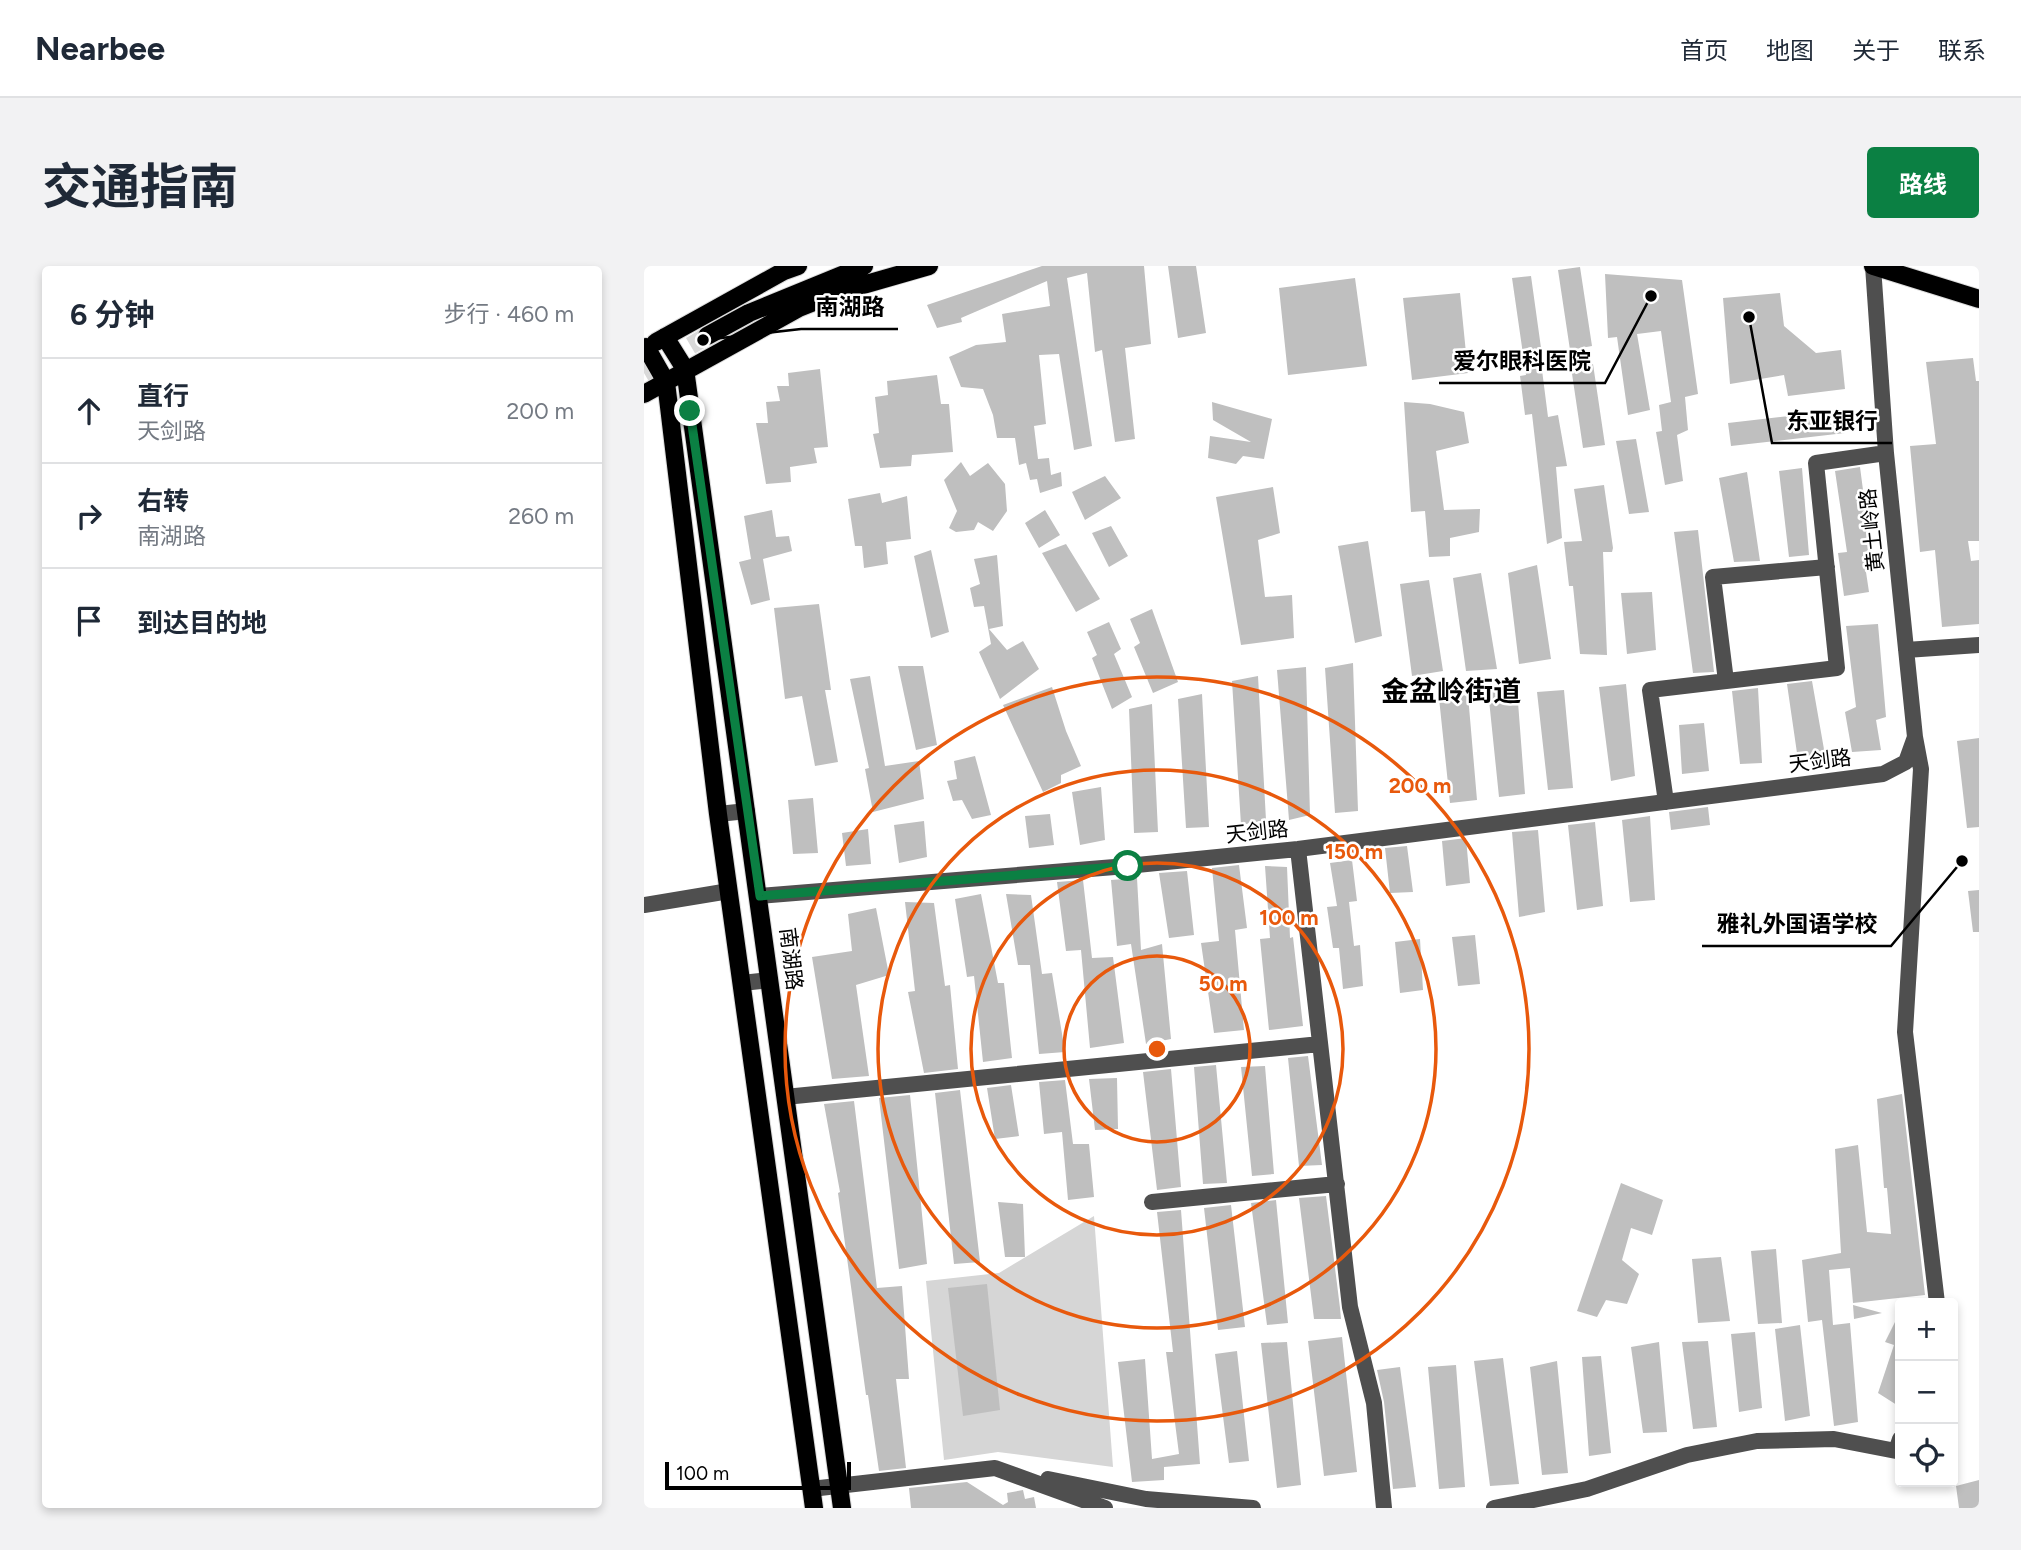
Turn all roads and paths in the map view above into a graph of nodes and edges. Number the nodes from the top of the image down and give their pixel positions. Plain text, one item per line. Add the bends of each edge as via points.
1 (798, 266) edge
2 (864, 266) edge
3 (929, 266) edge
4 (1873, 266) edge
5 (1900, 271) edge
6 (1979, 299) edge
7 (708, 336) tunnel mouth
8 (665, 338) junction
9 (645, 348) edge
10 (685, 369) junction
11 (666, 382) junction
12 (644, 394) edge
13 (1886, 453) junction
14 (1827, 567) junction
15 (1979, 645) edge
16 (1906, 650) junction
17 (1726, 681) junction
18 (1915, 737) junction
19 (1666, 802) junction
20 (747, 811) junction
21 (718, 814) junction
22 (1298, 849) junction
23 (729, 891) junction
24 (760, 896) junction
25 (644, 905) edge
26 (770, 980) junction
27 (742, 983) junction
28 (1321, 1044) junction
29 (785, 1097) junction
30 (1336, 1184) junction
31 (1152, 1202) dead end
32 (1936, 1298) edge
33 (1895, 1451) edge
34 (995, 1468) junction
35 (839, 1485) junction
36 (811, 1489) junction
37 (814, 1508) edge
38 (842, 1508) edge
39 (1105, 1508) edge
40 (1254, 1508) edge
41 (1384, 1508) edge
42 (1494, 1508) edge

1 - 8 main road
2 - 7 main road via 749,313
3 - 10 main road via 799,308
4 - 5 main road
4 - 13 street, 黄土岭路
5 - 6 main road
8 - 9 main road
8 - 10 main road, 南湖路
9 - 11 main road
10 - 11 main road
10 - 20 main road, 南湖路
11 - 12 main road
11 - 21 main road
13 - 14 street via 1816,463
13 - 16 street, 黄土岭路
14 - 17 street via 1837,668
14 - 17 street via 1713,577
15 - 16 street
16 - 18 street, 黄土岭路
17 - 19 street via 1650,690
18 - 19 street, 天剑路 via 1906,762 1883,774
18 - 32 street, 黄土岭路 via 1922,769 1905,1032
19 - 22 street, 天剑路
20 - 21 street
20 - 24 main road, 南湖路
21 - 23 main road
22 - 24 street, 天剑路
22 - 28 street
23 - 25 street
23 - 27 main road
24 - 26 main road, 南湖路
26 - 27 street
26 - 29 main road, 南湖路
27 - 36 main road
28 - 29 street
28 - 30 street
29 - 35 main road, 南湖路
30 - 31 street
30 - 41 street via 1350,1307 1374,1403
33 - 42 street via 1834,1439 1757,1441 1687,1455 1587,1489
34 - 35 street
34 - 39 street
34 - 40 street via 1146,1499
35 - 36 street
35 - 38 main road, 南湖路
36 - 37 main road

